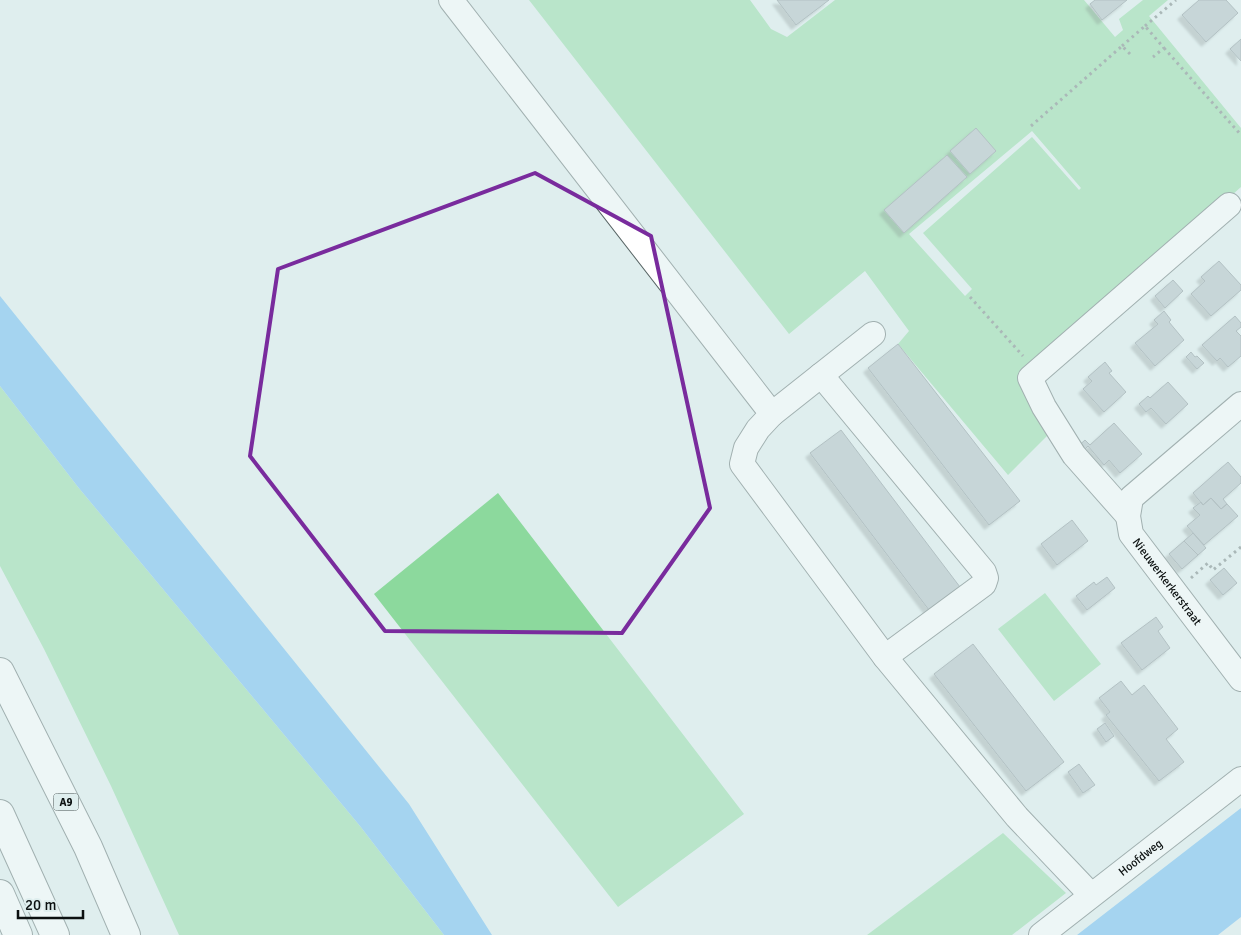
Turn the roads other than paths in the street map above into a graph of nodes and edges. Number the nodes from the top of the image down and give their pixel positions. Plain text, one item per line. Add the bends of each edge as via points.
1 (451, 0) edge
2 (1230, 205) dead end
3 (873, 334) dead end
4 (822, 375) junction
5 (1241, 404) edge
6 (772, 414) junction
7 (1128, 516) junction
8 (885, 657) junction
9 (0, 672) edge
10 (1241, 679) edge
11 (1241, 779) edge
12 (0, 814) edge
13 (0, 894) edge
14 (1091, 896) junction
15 (18, 935) edge
16 (55, 935) edge
17 (126, 935) edge
18 (1041, 935) edge

1 - 6 street
2 - 7 street via 1030,378 1074,454
3 - 4 street
4 - 6 street
4 - 8 street via 986,578 984,584
5 - 7 street via 1131,498
6 - 8 street via 746,448 742,464
7 - 10 street, Nieuwerkerkerstraat via 1131,534
8 - 14 street via 1017,817
9 - 17 highway, A9 via 88,847
11 - 14 street, Hoofdweg
12 - 16 highway
13 - 15 highway
14 - 18 street, Hoofdweg

